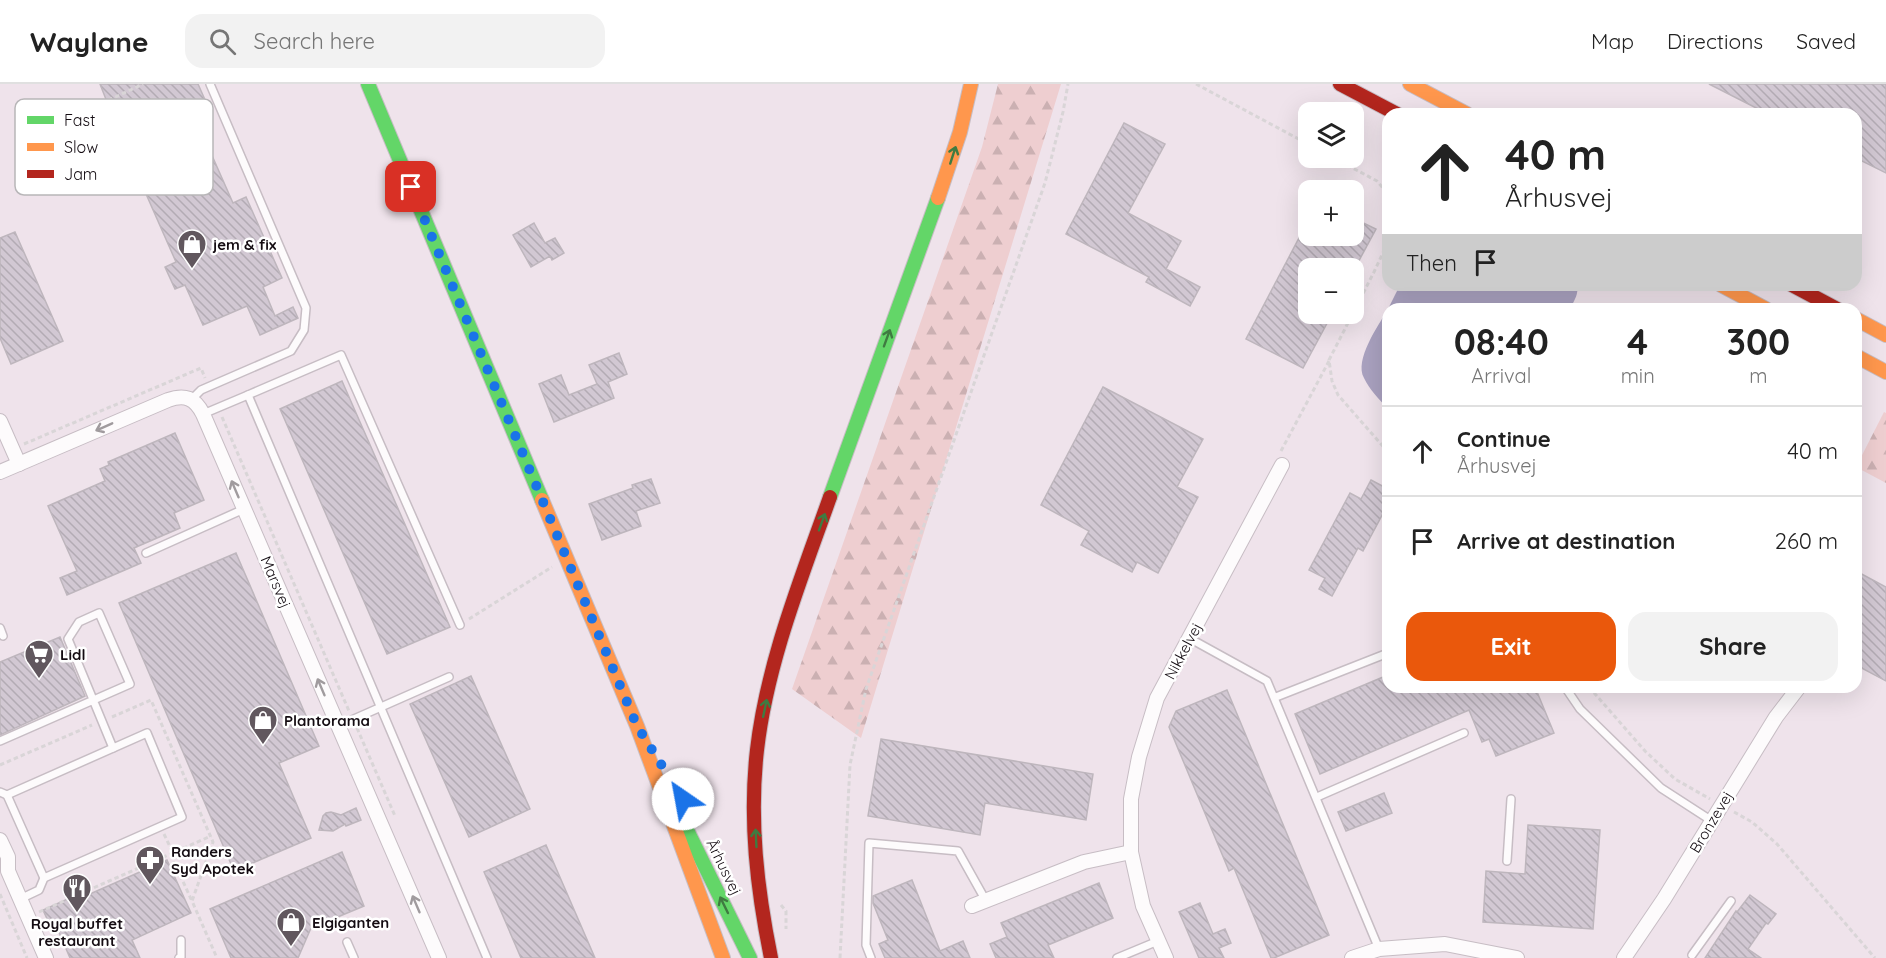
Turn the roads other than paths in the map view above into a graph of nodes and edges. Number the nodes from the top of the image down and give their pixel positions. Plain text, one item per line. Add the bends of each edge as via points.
1 (210, 84) edge
2 (368, 84) edge
3 (971, 84) edge
4 (1340, 84) edge
5 (1410, 84) edge
6 (1386, 108) edge
7 (1456, 108) edge
8 (1732, 291) edge
9 (1803, 291) edge
10 (1755, 303) edge
11 (1826, 303) edge
12 (1862, 322) edge
13 (1886, 335) edge
14 (1862, 359) edge
15 (1886, 372) edge
16 (248, 395) junction
17 (192, 399) junction
18 (203, 414) junction
19 (0, 421) edge
20 (19, 464) junction
21 (1282, 465) road end
22 (0, 472) edge
23 (244, 509) junction
24 (146, 553) dead end
25 (460, 625) road end
26 (1189, 639) junction
27 (1382, 655) edge
28 (449, 677) dead end
29 (1569, 693) edge
30 (1794, 693) edge
31 (1276, 697) junction
32 (94, 700) junction
33 (380, 708) junction
34 (339, 726) junction
35 (637, 726) junction
36 (1464, 733) dead end
37 (0, 741) edge
38 (113, 748) junction
39 (3, 794) edge
40 (1317, 797) junction
41 (1511, 799) dead end
42 (1712, 821) junction
43 (0, 840) edge
44 (1131, 852) junction
45 (1507, 861) dead end
46 (4, 868) edge
47 (44, 878) junction
48 (20, 899) junction
49 (986, 901) junction
50 (1731, 901) dead end
51 (972, 906) dead end
52 (181, 940) dead end
53 (1158, 941) junction
54 (347, 942) dead end
55 (1379, 949) junction
56 (1692, 955) dead end
57 (46, 958) edge
58 (179, 958) edge
59 (354, 958) edge
60 (439, 958) edge
61 (487, 958) edge
62 (724, 958) edge
63 (750, 958) edge
64 (771, 958) edge
65 (871, 958) edge
66 (1117, 958) edge
67 (1166, 958) edge
68 (1352, 958) edge
69 (1517, 958) edge
70 (1624, 958) edge

1 - 17 lane via 306,308 304,330 291,351 209,386
2 - 35 main road, Århusvej
64 -> 3 main road via 755,830 756,766 773,671 799,584 948,170
4 - 6 main road
5 - 7 main road
8 - 10 main road
9 - 11 main road
12 - 13 main road
14 - 15 main road
16 - 18 lane
16 - 25 lane via 341,355
16 - 33 lane
17 - 18 street, Marsvej
17 -> 20 street via 168,400
23 -> 18 street, Marsvej
19 - 20 street
20 - 22 street
21 - 26 street, Nikkelvej
23 - 24 lane
34 -> 23 street, Marsvej
26 - 31 lane via 1267,681
26 - 44 street, Nikkelvej via 1157,698 1139,757 1131,799
27 - 31 lane
28 - 33 lane
29 - 42 lane via 1580,709 1661,788
30 - 42 street, Bronzevej
31 - 40 lane
32 - 32 lane via 130,684 99,613 79,622 68,639
32 - 37 lane
32 - 38 lane
33 - 34 lane
33 - 61 lane
60 -> 34 street, Marsvej
35 - 62 main road, Århusvej
63 -> 35 main road, Århusvej
36 - 40 lane
38 - 39 lane
38 - 47 lane via 147,733 182,817
39 - 47 lane
40 - 55 lane
41 - 45 lane
42 - 70 street, Bronzevej
43 - 46 street via 8,858
44 - 49 street via 1084,862
44 - 53 street, Nikkelvej via 1143,906
46 - 48 street
47 - 48 lane via 39,890
48 - 57 street
49 - 51 street
49 - 65 lane via 958,851 869,843 866,945
50 - 56 lane
52 - 58 lane
53 - 66 lane
53 - 67 street, Nikkelvej
54 - 59 lane
55 - 68 street
55 - 69 street via 1445,944

